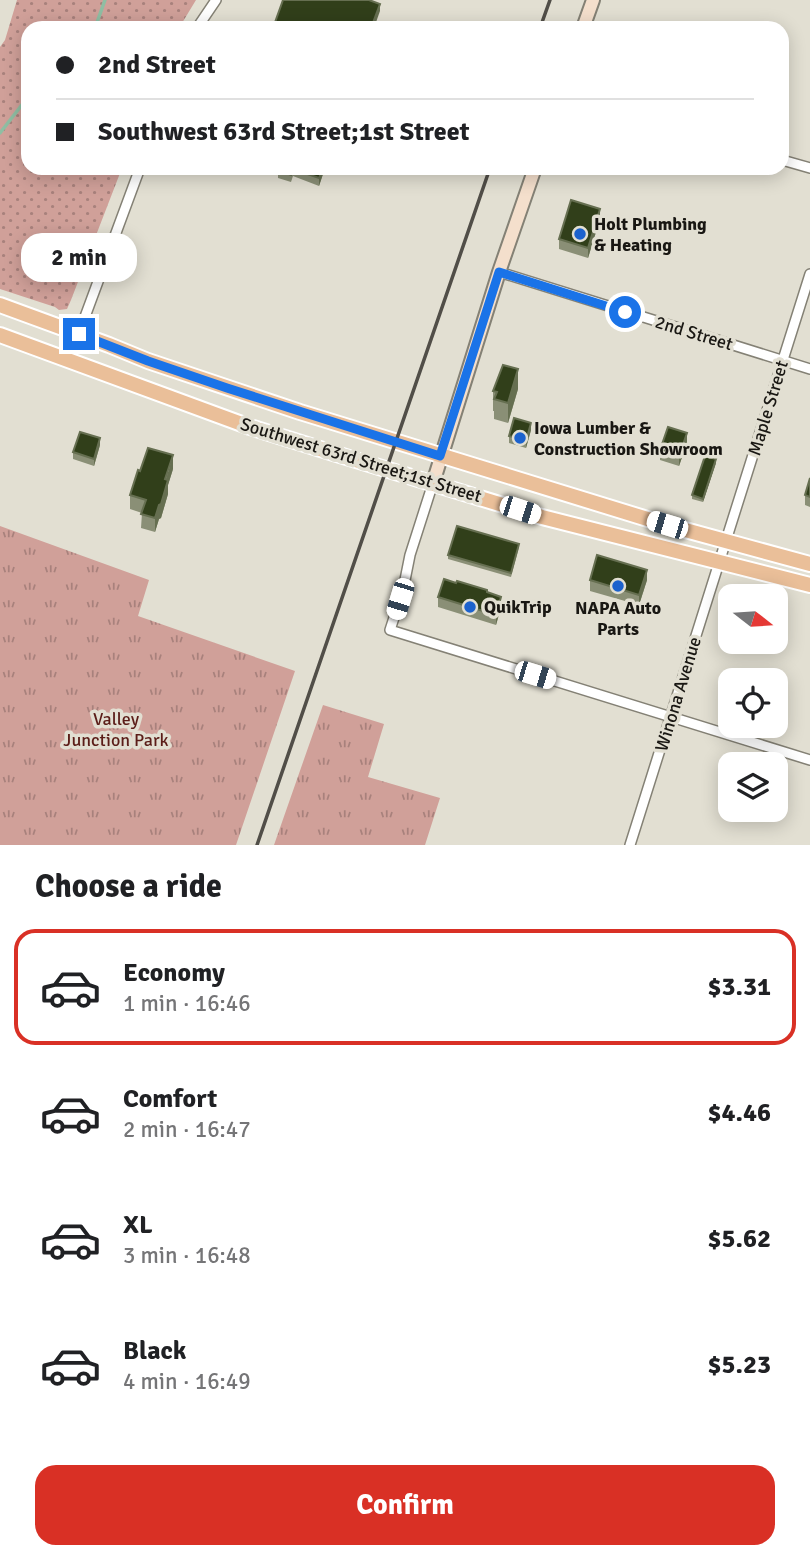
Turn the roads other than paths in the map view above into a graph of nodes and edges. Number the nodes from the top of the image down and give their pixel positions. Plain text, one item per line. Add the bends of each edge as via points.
1 (216, 0) edge
2 (593, 0) edge
3 (202, 21) edge
4 (586, 21) edge
5 (789, 162) edge
6 (810, 168) edge
7 (137, 175) edge
8 (533, 175) edge
9 (499, 272) junction
10 (810, 274) edge
11 (0, 305) edge
12 (79, 334) junction
13 (0, 335) edge
14 (69, 360) junction
15 (783, 360) junction
16 (810, 369) edge
17 (440, 456) junction
18 (433, 483) junction
19 (725, 542) junction
20 (719, 562) junction
21 (810, 564) edge
22 (810, 585) edge
23 (670, 717) junction
24 (810, 760) edge
25 (630, 845) edge

1 - 3 street
2 - 4 main road
5 - 6 street
7 - 12 street
8 - 9 main road
9 - 15 street, 2nd Street
9 - 17 main road
10 - 15 street, Maple Street
11 - 12 main road, Southwest 63rd Street;1st Street
12 - 14 street
12 - 17 main road, Southwest 63rd Street;1st Street via 227,388
13 - 14 main road, Southwest 63rd Street;1st Street
14 - 18 main road, Southwest 63rd Street;1st Street via 250,427
15 - 16 street, 2nd Street
15 - 19 street, Maple Street
17 - 18 main road
17 - 19 main road, Southwest 63rd Street;1st Street
18 - 20 main road, Southwest 63rd Street;1st Street via 541,517
18 - 23 street via 390,630
19 - 20 street, Winona Avenue
19 - 21 main road, Southwest 63rd Street;1st Street
20 - 22 main road, Southwest 63rd Street;1st Street
20 - 23 street, Winona Avenue
23 - 24 street
23 - 25 street, Winona Avenue

